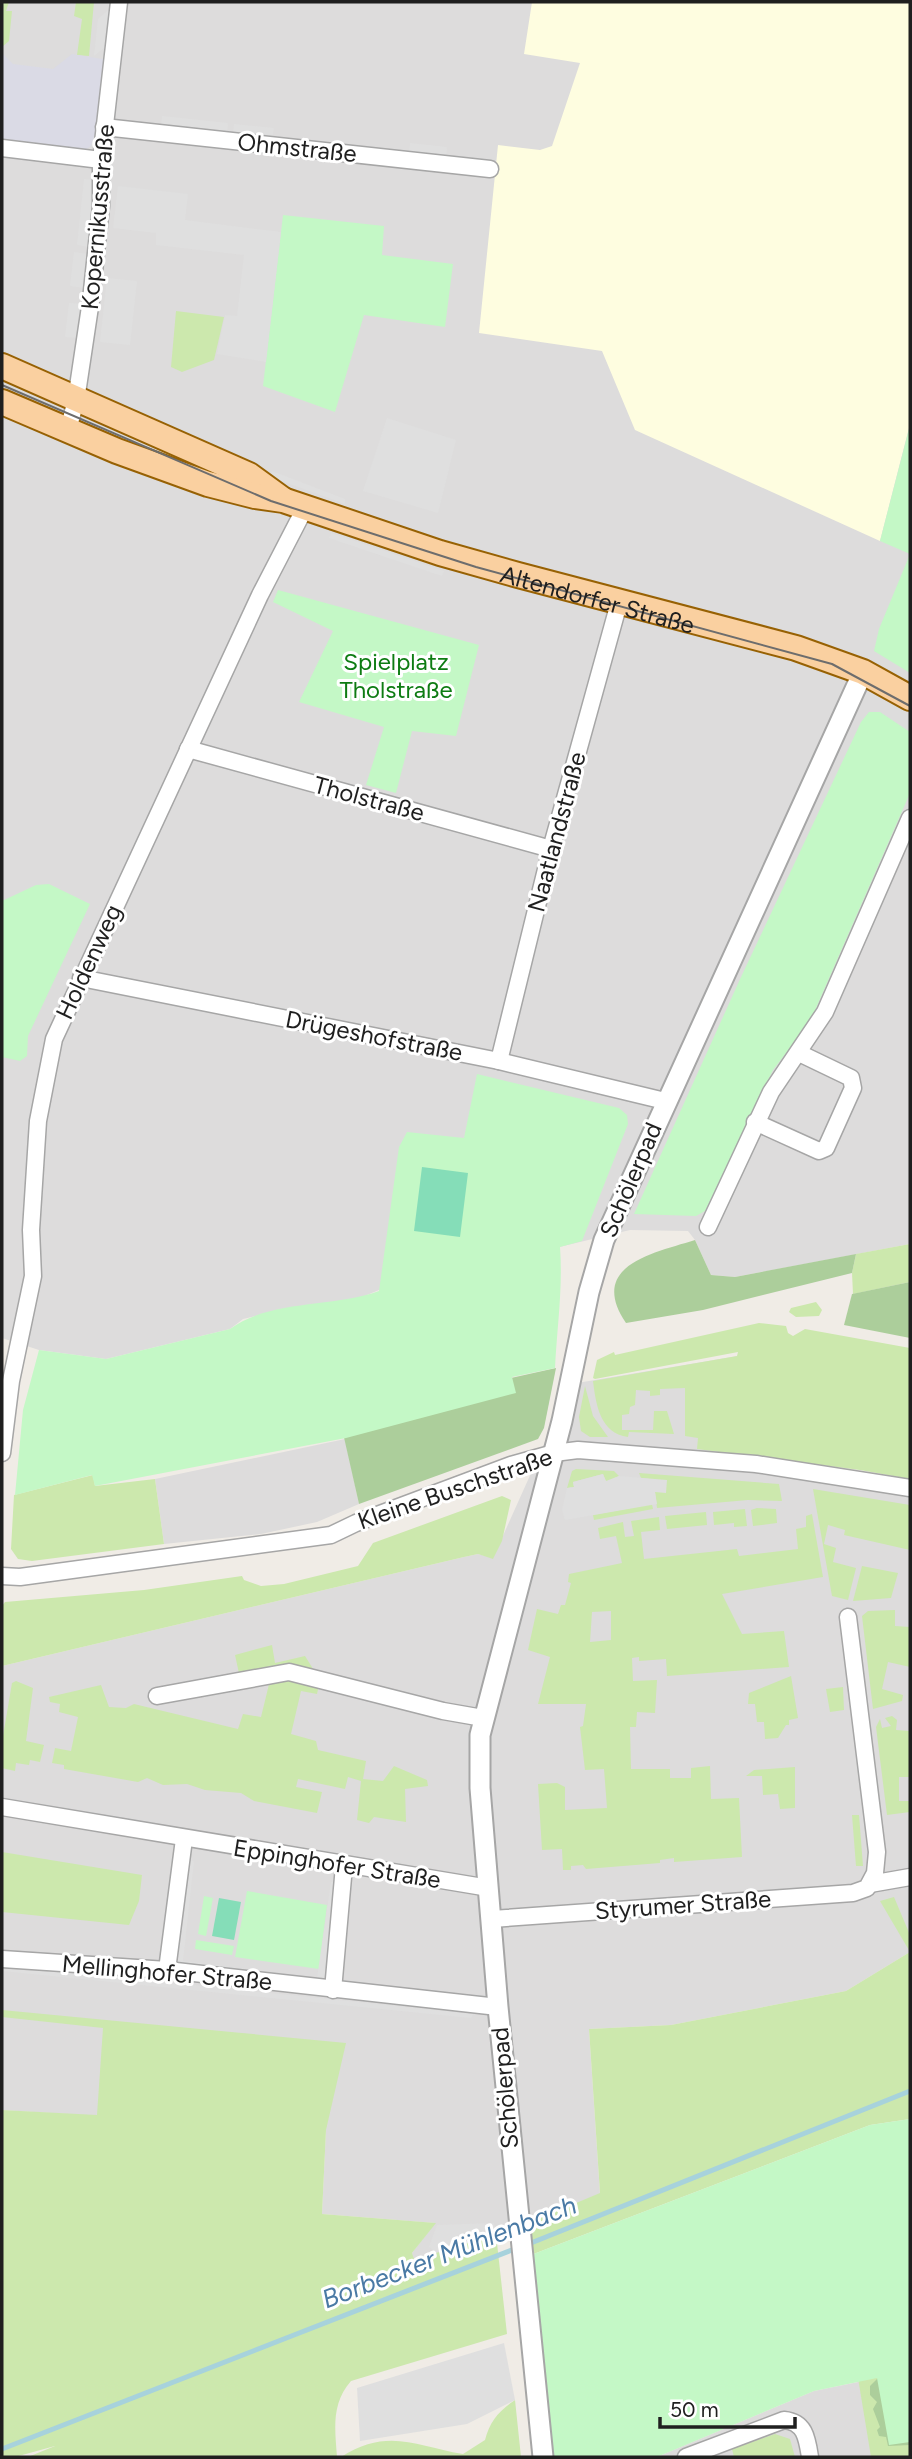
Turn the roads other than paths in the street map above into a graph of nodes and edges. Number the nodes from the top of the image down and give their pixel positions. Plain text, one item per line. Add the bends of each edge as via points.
1 (118, 2) edge
2 (104, 127) junction
3 (2, 148) edge
4 (101, 160) junction
5 (490, 169) dead end
6 (2, 366) edge
7 (76, 400) junction
8 (2, 402) edge
9 (68, 430) junction
10 (294, 504) junction
11 (619, 603) junction
12 (863, 672) junction
13 (910, 698) edge
14 (188, 749) junction
15 (910, 818) edge
16 (551, 849) junction
17 (80, 978) junction
18 (799, 1053) junction
19 (499, 1061) junction
20 (665, 1101) junction
21 (755, 1122) junction
22 (708, 1227) dead end
23 (2, 1453) edge
24 (554, 1453) junction
25 (910, 1488) edge
26 (2, 1576) edge
27 (848, 1617) dead end
28 (157, 1696) dead end
29 (483, 1718) junction
30 (2, 1807) edge
31 (184, 1839) junction
32 (344, 1866) junction
33 (910, 1877) edge
34 (870, 1884) junction
35 (489, 1888) junction
36 (492, 1919) junction
37 (2, 1959) edge
38 (167, 1970) junction
39 (333, 1990) junction
40 (498, 2007) junction
41 (543, 2457) edge
42 (686, 2457) edge
43 (810, 2457) edge

1 - 2 street, Kopernikusstraße
2 - 4 street, Kopernikusstraße
2 - 5 street, Ohmstraße
3 - 4 street
4 - 7 street, Kopernikusstraße via 101,206
6 - 7 main road, Altendorfer Straße
7 - 9 street, Kopernikusstraße
7 - 10 main road, Altendorfer Straße via 249,475
8 - 9 main road, Altendorfer Straße
9 - 10 main road, Altendorfer Straße via 208,484
10 - 11 main road, Altendorfer Straße via 440,553
10 - 14 street, Holdenweg via 260,595
11 - 12 main road, Altendorfer Straße via 796,648
11 - 16 street, Naatlandstraße
12 - 13 main road, Altendorfer Straße
12 - 20 street, Schölerpad
14 - 16 street, Tholstraße
14 - 17 street, Holdenweg
15 - 18 street via 825,1012
16 - 19 street, Naatlandstraße
17 - 19 street, Drügeshofstraße
17 - 23 street, Holdenweg via 54,1039 38,1121 33,1276
18 - 21 street
18 - 21 street via 850,1078 853,1088 826,1148 819,1151
19 - 20 street, Drügeshofstraße
20 - 24 street, Schölerpad via 597,1262
21 - 22 street
24 - 25 street, Kleine Buschstraße via 578,1450 757,1464
24 - 26 street, Kleine Buschstraße via 415,1500 331,1535
24 - 29 street, Schölerpad
27 - 34 street via 877,1852
28 - 29 street via 289,1672
29 - 35 street, Schölerpad via 478,1766
30 - 31 street, Eppinghofer Straße
31 - 32 street, Eppinghofer Straße
31 - 38 street
32 - 35 street, Eppinghofer Straße
32 - 39 street
33 - 34 street, Styrumer Straße
34 - 36 street, Styrumer Straße via 853,1893
35 - 36 street, Schölerpad
36 - 40 street, Schölerpad
37 - 38 street, Mellinghofer Straße
38 - 39 street, Mellinghofer Straße
39 - 40 street, Mellinghofer Straße
40 - 41 street, Schölerpad
42 - 43 street via 784,2420 800,2425 805,2432

